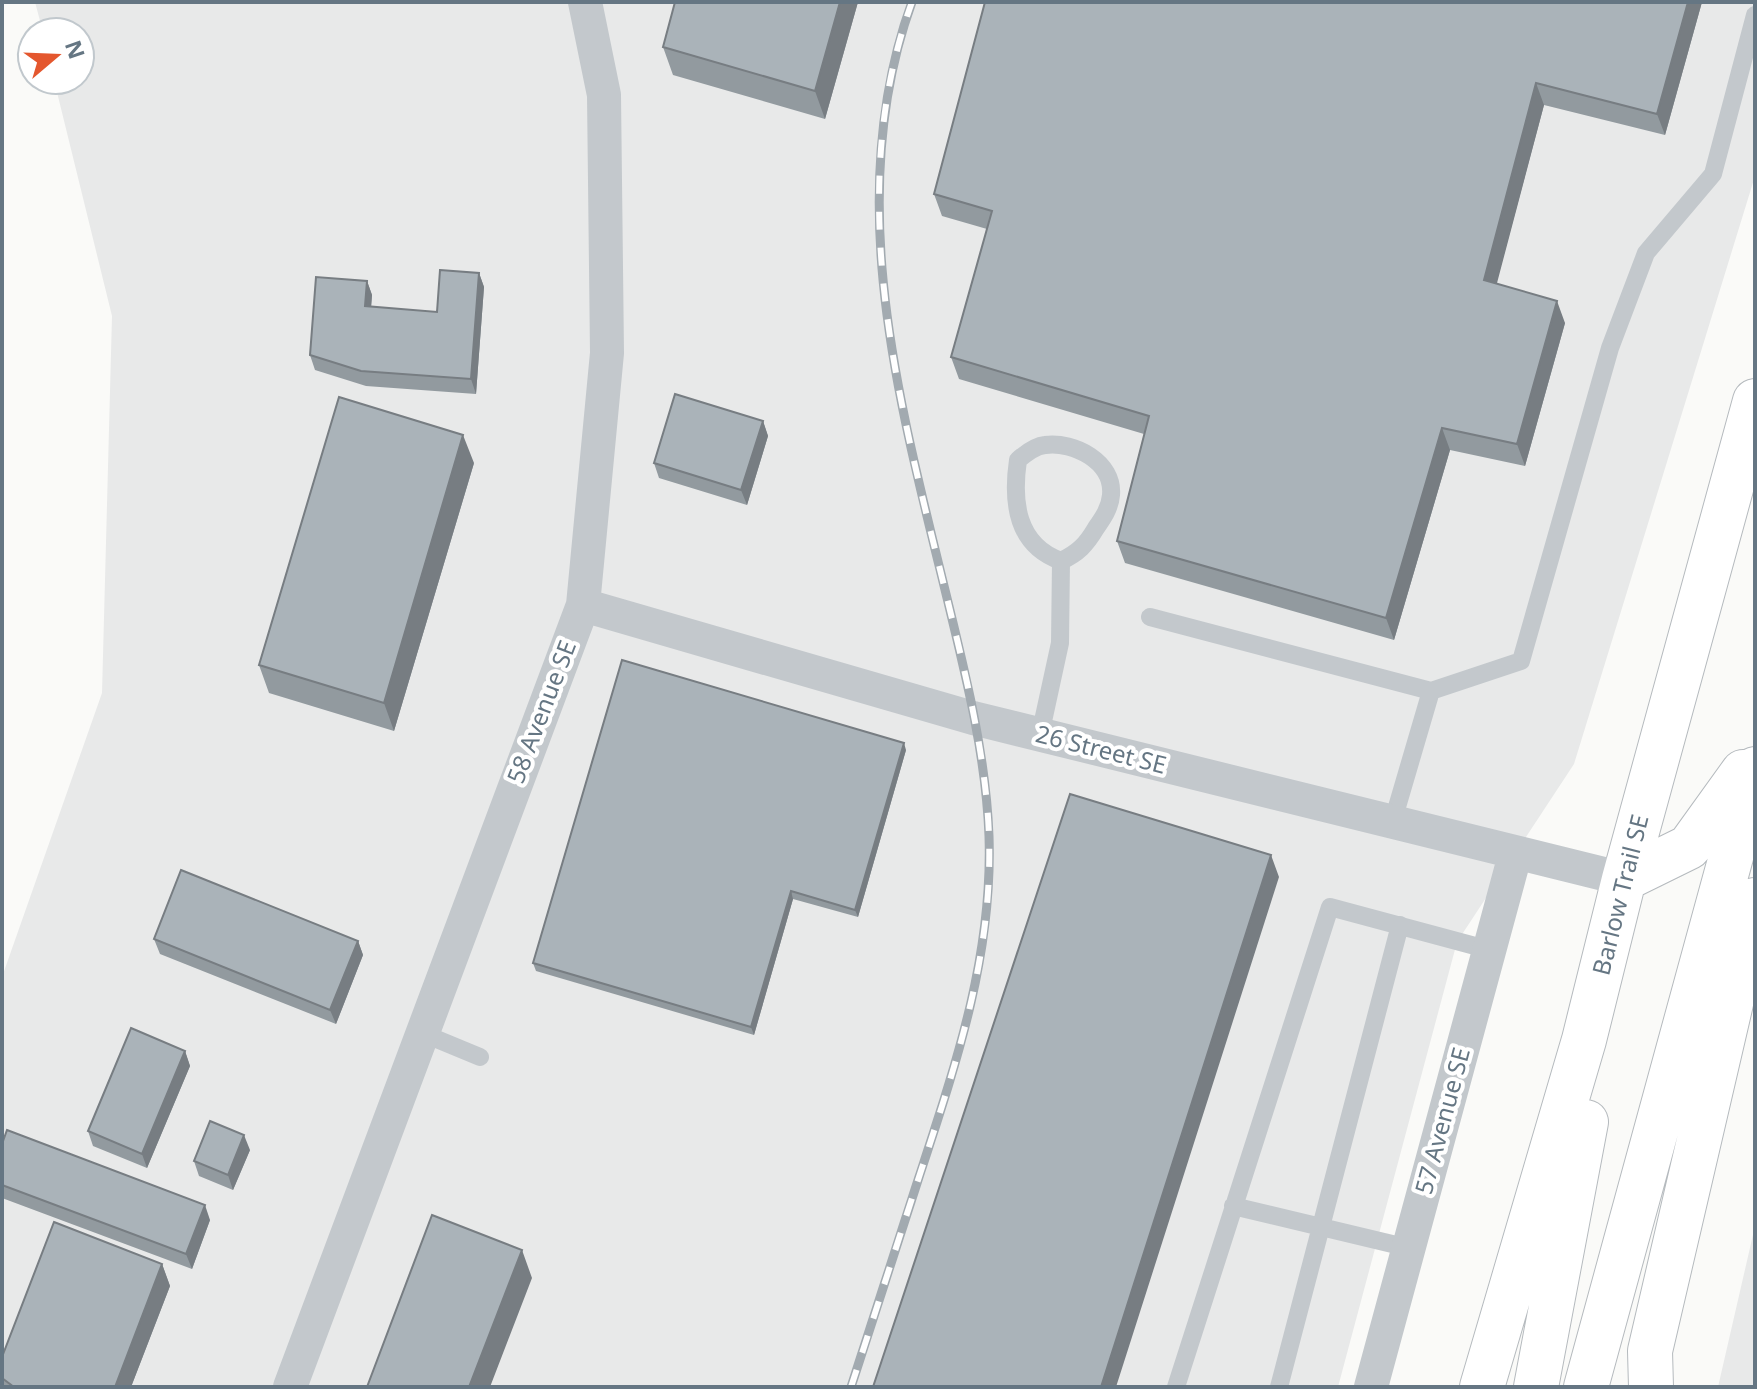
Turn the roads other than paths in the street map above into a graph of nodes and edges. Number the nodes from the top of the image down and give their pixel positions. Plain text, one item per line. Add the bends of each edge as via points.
1 (585, 2) edge
2 (1755, 15) edge
3 (1755, 401) edge
4 (1061, 561) junction
5 (583, 605) junction
6 (1150, 617) dead end
7 (1431, 691) junction
8 (1040, 735) junction
9 (1755, 756) edge
10 (1755, 769) edge
11 (1392, 824) junction
12 (1515, 855) junction
13 (1624, 879) junction
14 (1755, 900) edge
15 (1400, 925) junction
16 (1490, 950) junction
17 (422, 1033) junction
18 (1584, 1040) junction
19 (480, 1057) dead end
20 (1233, 1206) junction
21 (1319, 1228) junction
22 (1409, 1248) junction
23 (290, 1387) edge
24 (1176, 1387) edge
25 (1279, 1387) edge
26 (1371, 1387) edge
27 (1482, 1387) edge
28 (1536, 1387) edge
29 (1586, 1387) edge
30 (1651, 1387) edge

1 - 5 street, 58 Avenue SE via 604,95 607,353
2 - 7 lane via 1713,174 1646,253 1610,348 1521,661
3 - 13 main road, Barlow Trail SE
4 - 4 lane via 1043,555 1031,539 1018,517 1013,492 1018,460 1045,445 1072,447 1091,456 1108,474 1111,492 1089,540
4 - 8 lane via 1060,643
5 - 8 street, 26 Street SE
5 - 17 street, 58 Avenue SE
6 - 7 lane
7 - 11 lane
8 - 11 street, 26 Street SE
9 - 13 main road via 1689,847
10 - 29 main road
11 - 12 street, 26 Street SE
12 - 13 street, 26 Street SE
12 - 16 street, 57 Avenue SE
13 - 18 main road, Barlow Trail SE
14 - 30 main road via 1650,1351
15 - 16 lane
15 - 20 lane via 1330,907
15 - 21 lane
16 - 22 street, 57 Avenue SE
17 - 19 lane
17 - 23 street, 58 Avenue SE
18 - 27 main road, Barlow Trail SE
18 - 28 main road via 1588,1112
20 - 21 lane
20 - 24 lane
21 - 22 lane
21 - 25 lane
22 - 26 street, 57 Avenue SE

